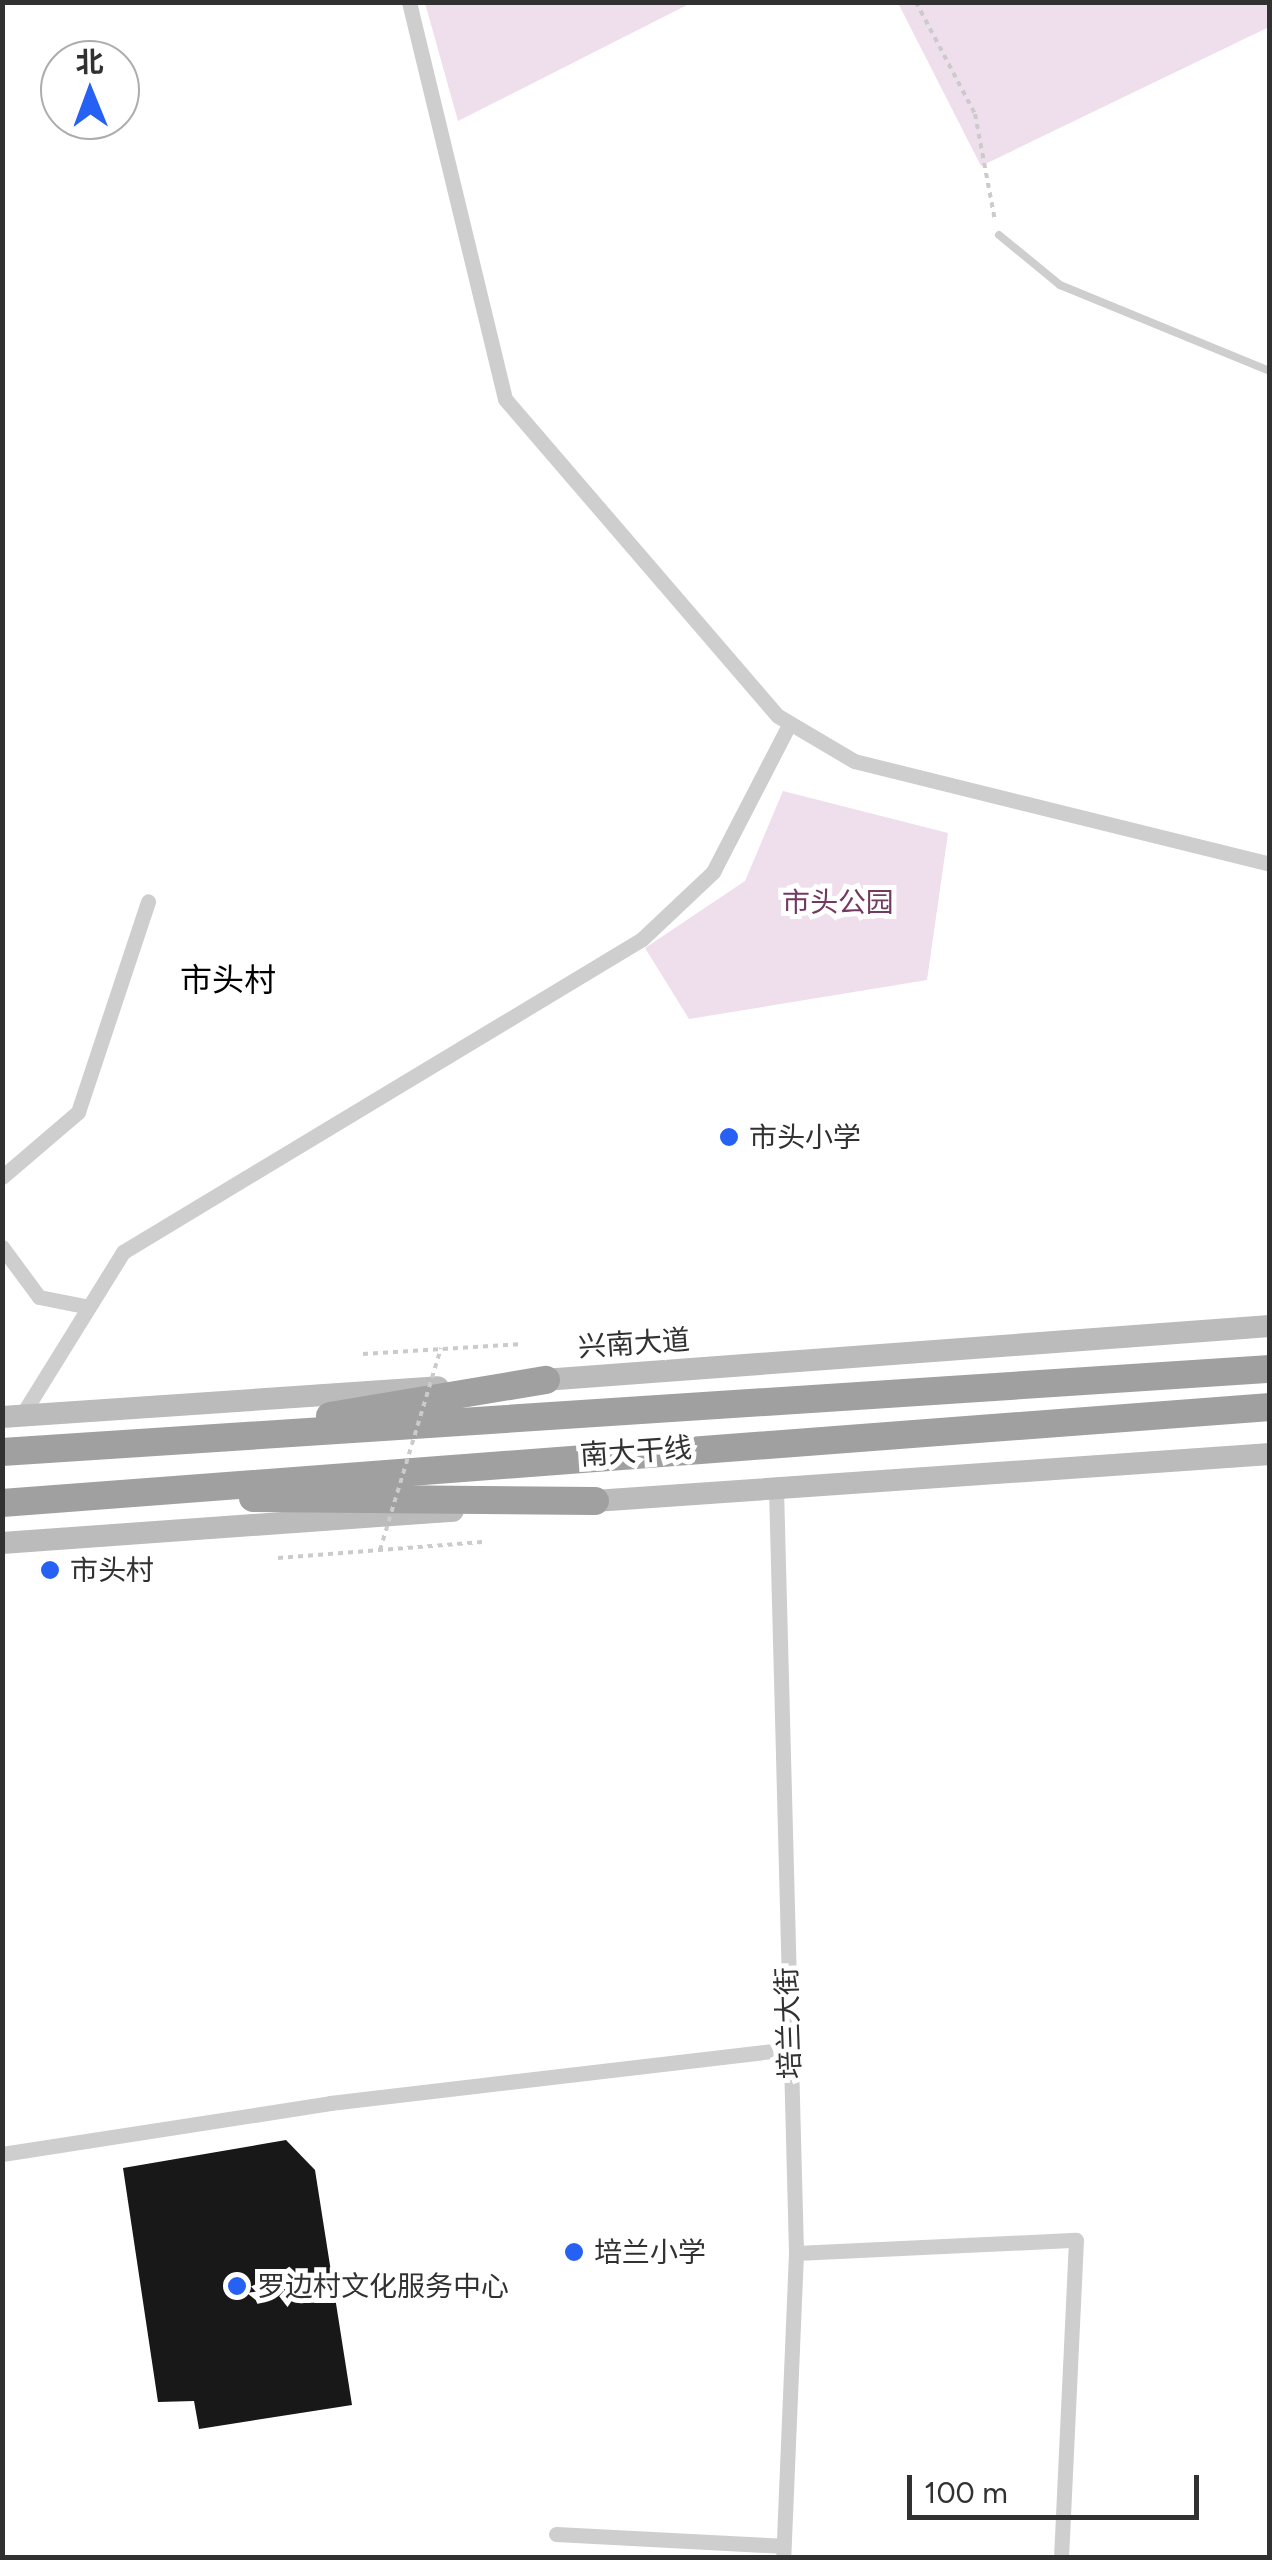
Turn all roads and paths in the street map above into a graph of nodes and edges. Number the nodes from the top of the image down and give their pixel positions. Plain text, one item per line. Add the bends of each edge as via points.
1 (409, 2) edge
2 (916, 2) edge
3 (999, 235) joint
4 (1270, 371) edge
5 (790, 726) junction
6 (1270, 864) edge
7 (148, 902) dead end
8 (2, 1177) edge
9 (2, 1247) edge
10 (85, 1306) junction
11 (1270, 1326) edge
12 (523, 1344) dead end
13 (441, 1348) junction
14 (363, 1354) dead end
15 (1270, 1369) edge
16 (546, 1380) junction
17 (1270, 1407) edge
18 (12, 1416) edge
19 (186, 1440) junction
20 (2, 1452) edge
21 (1270, 1454) edge
22 (776, 1488) junction
23 (82, 1496) junction
24 (595, 1501) junction
25 (2, 1503) edge
26 (482, 1542) dead end
27 (2, 1543) edge
28 (380, 1550) junction
29 (278, 1558) dead end
30 (788, 2048) junction
31 (2, 2154) edge
32 (796, 2252) junction
33 (556, 2534) dead end
34 (665, 2540) junction
35 (782, 2552) edge
36 (664, 2558) edge
37 (1061, 2558) edge

1 - 5 street via 506,399 556,468
2 - 3 path via 975,114
3 - 4 lane via 1060,284
5 - 6 street via 854,762
5 - 10 street via 713,872 642,939 123,1252
7 - 8 street via 78,1112
9 - 10 street via 39,1298
10 - 18 street
11 - 16 main road, 兴南大道
12 - 13 path
13 - 14 path
13 - 28 path, bridge
15 - 19 highway, 南大干线
16 - 18 main road, 兴南大道
16 - 19 highway
17 - 23 highway, 南大干线
19 - 20 highway, 南大干线
21 - 22 main road
22 - 24 main road
22 - 30 street, 培兰大街
23 - 24 highway
23 - 25 highway, 南大干线
24 - 27 main road
26 - 28 path
28 - 29 path
30 - 31 street via 330,2103
30 - 32 street, 培兰大街
32 - 35 street, 培兰大街
32 - 37 street via 1076,2240
33 - 34 street
34 - 35 street
34 - 36 street

